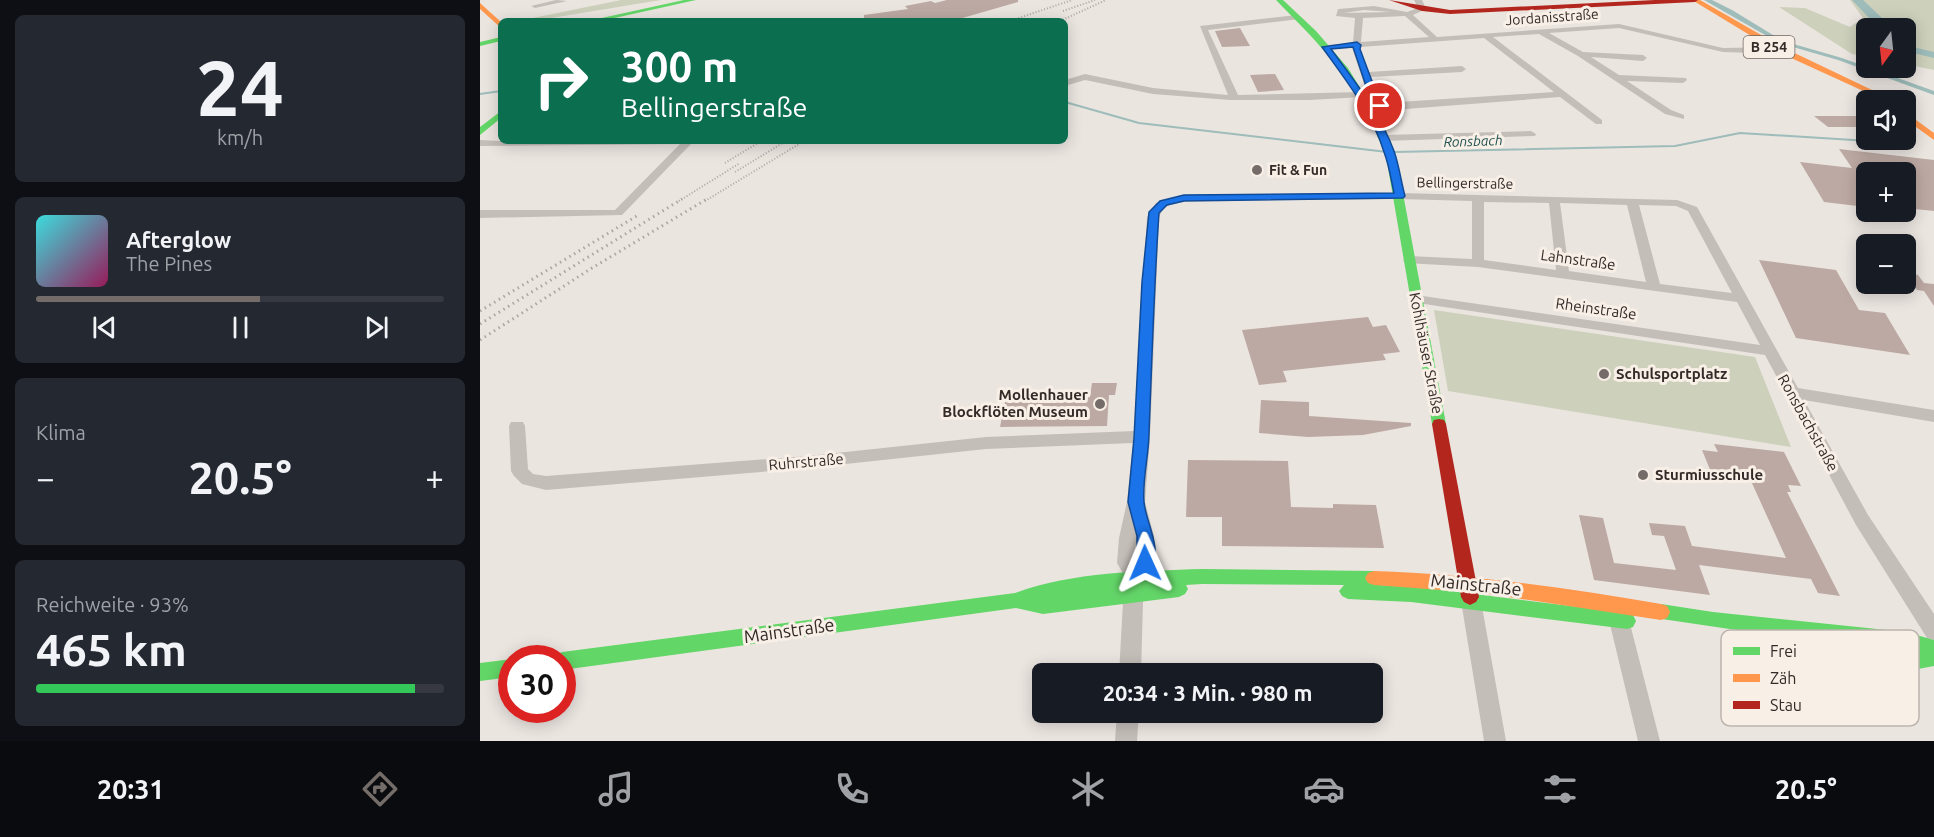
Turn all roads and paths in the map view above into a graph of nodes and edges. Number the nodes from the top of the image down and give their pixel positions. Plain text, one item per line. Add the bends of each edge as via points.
1 (693, 0) edge
2 (1279, 0) edge
3 (1392, 0) edge
4 (1695, 0) edge
5 (565, 1) edge
6 (1603, 2) edge
7 (1420, 4) edge
8 (480, 5) edge
9 (535, 6) dead end
10 (1407, 14) junction
11 (1359, 16) junction
12 (1298, 17) junction
13 (606, 18) edge
14 (498, 22) edge
15 (1541, 32) junction
16 (1486, 36) junction
17 (1435, 39) junction
18 (498, 40) edge
19 (480, 44) edge
20 (1357, 45) junction
21 (1326, 47) junction
22 (1776, 49) junction
23 (1581, 54) junction
24 (1642, 58) dead end
25 (1462, 69) dead end
26 (1365, 75) junction
27 (1619, 78) junction
28 (1683, 80) dead end
29 (1068, 81) edge
30 (1861, 90) edge
31 (1867, 90) edge
32 (1562, 94) junction
33 (1360, 96) junction
34 (1234, 97) junction
35 (498, 117) edge
36 (1681, 117) dead end
37 (1916, 118) edge
38 (1599, 122) dead end
39 (1916, 123) edge
40 (1934, 130) edge
41 (480, 132) edge
42 (1531, 134) dead end
43 (1934, 137) edge
44 (480, 143) edge
45 (498, 143) edge
46 (686, 144) edge
47 (1387, 147) junction
48 (1400, 196) junction
49 (1478, 198) junction
50 (1554, 200) junction
51 (1632, 202) junction
52 (1693, 209) joint
53 (480, 214) edge
54 (1409, 260) junction
55 (1478, 263) junction
56 (1563, 275) junction
57 (1654, 287) junction
58 (1416, 299) junction
59 (1743, 299) junction
60 (1770, 351) junction
61 (1791, 392) junction
62 (1934, 416) edge
63 (517, 426) dead end
64 (1142, 438) junction
65 (1136, 587) junction
66 (1244, 590) dead end
67 (1309, 591) dead end
68 (1469, 592) junction
69 (1617, 612) junction
70 (1931, 622) edge
71 (1730, 630) edge
72 (1810, 630) edge
73 (1919, 644) edge
74 (1934, 649) edge
75 (1934, 657) edge
76 (576, 660) edge
77 (1919, 660) edge
78 (1131, 663) edge
79 (498, 670) edge
80 (480, 672) edge
81 (1127, 723) edge
82 (1126, 741) edge
83 (1496, 741) edge
84 (1649, 741) edge

1 - 13 main road
2 - 12 main road, Kohlhäuser Straße
3 - 7 main road
4 - 6 main road
4 - 22 main road, B 254
5 - 9 street
6 - 7 main road via 1462,11
7 - 10 street
8 - 14 main road
10 - 11 street
10 - 11 street via 1356,8 1339,12
10 - 17 street
11 - 20 street
12 - 21 main road, Kohlhäuser Straße
12 - 34 street via 1203,28
15 - 16 street, Jordanisstraße
15 - 22 street, Jordanisstraße via 1619,27 1723,50
15 - 23 street
16 - 17 street, Jordanisstraße
16 - 32 street
17 - 20 street, Jordanisstraße
18 - 19 main road
20 - 21 street, Jordanisstraße
20 - 26 street
21 - 33 main road, Kohlhäuser Straße
22 - 30 main road, B 254
22 - 31 main road, B 254
23 - 24 street
23 - 27 street
25 - 26 street
26 - 32 street via 1375,101 1387,107
27 - 28 street
27 - 36 street
29 - 34 street via 1085,77 1155,92
32 - 38 street
33 - 34 street
33 - 47 main road, Kohlhäuser Straße
35 - 41 main road
37 - 40 main road
39 - 43 main road
42 - 47 street
44 - 45 street
46 - 53 street via 618,213
47 - 48 main road, Kohlhäuser Straße
48 - 49 street, Bellingerstraße
48 - 54 main road, Kohlhäuser Straße
48 - 64 street, Bellingerstraße via 1184,198 1164,203 1155,210
49 - 50 street, Bellingerstraße
49 - 55 street
50 - 51 street, Bellingerstraße
50 - 56 street
51 - 52 street, Bellingerstraße via 1677,203
51 - 57 street
52 - 59 street, Ronsbachstraße
54 - 55 street, Lahnstraße
54 - 58 main road, Kohlhäuser Straße
55 - 56 street, Lahnstraße
56 - 57 street, Lahnstraße
57 - 59 street, Lahnstraße
58 - 60 street, Rheinstraße
58 - 68 main road, Kohlhäuser Straße
59 - 60 street, Ronsbachstraße
60 - 61 street, Ronsbachstraße
61 - 62 street
61 - 70 street, Ronsbachstraße via 1862,520
63 - 64 street, Ruhrstraße via 520,471 528,480 546,483 808,462 986,442
64 - 65 street via 1128,538 1127,564
65 - 66 main road, Mainstraße
65 - 68 main road, Mainstraße via 1179,576 1365,577
65 - 76 main road, Mainstraße via 1040,591 1016,601
65 - 78 street
67 - 68 main road, Mainstraße
68 - 69 main road, Mainstraße
68 - 83 street, Kohlhäuser Straße
69 - 71 main road, Mainstraße
69 - 72 main road, Mainstraße
69 - 84 street
73 - 74 main road, Mainstraße
75 - 77 main road, Mainstraße
79 - 80 main road
81 - 82 street

